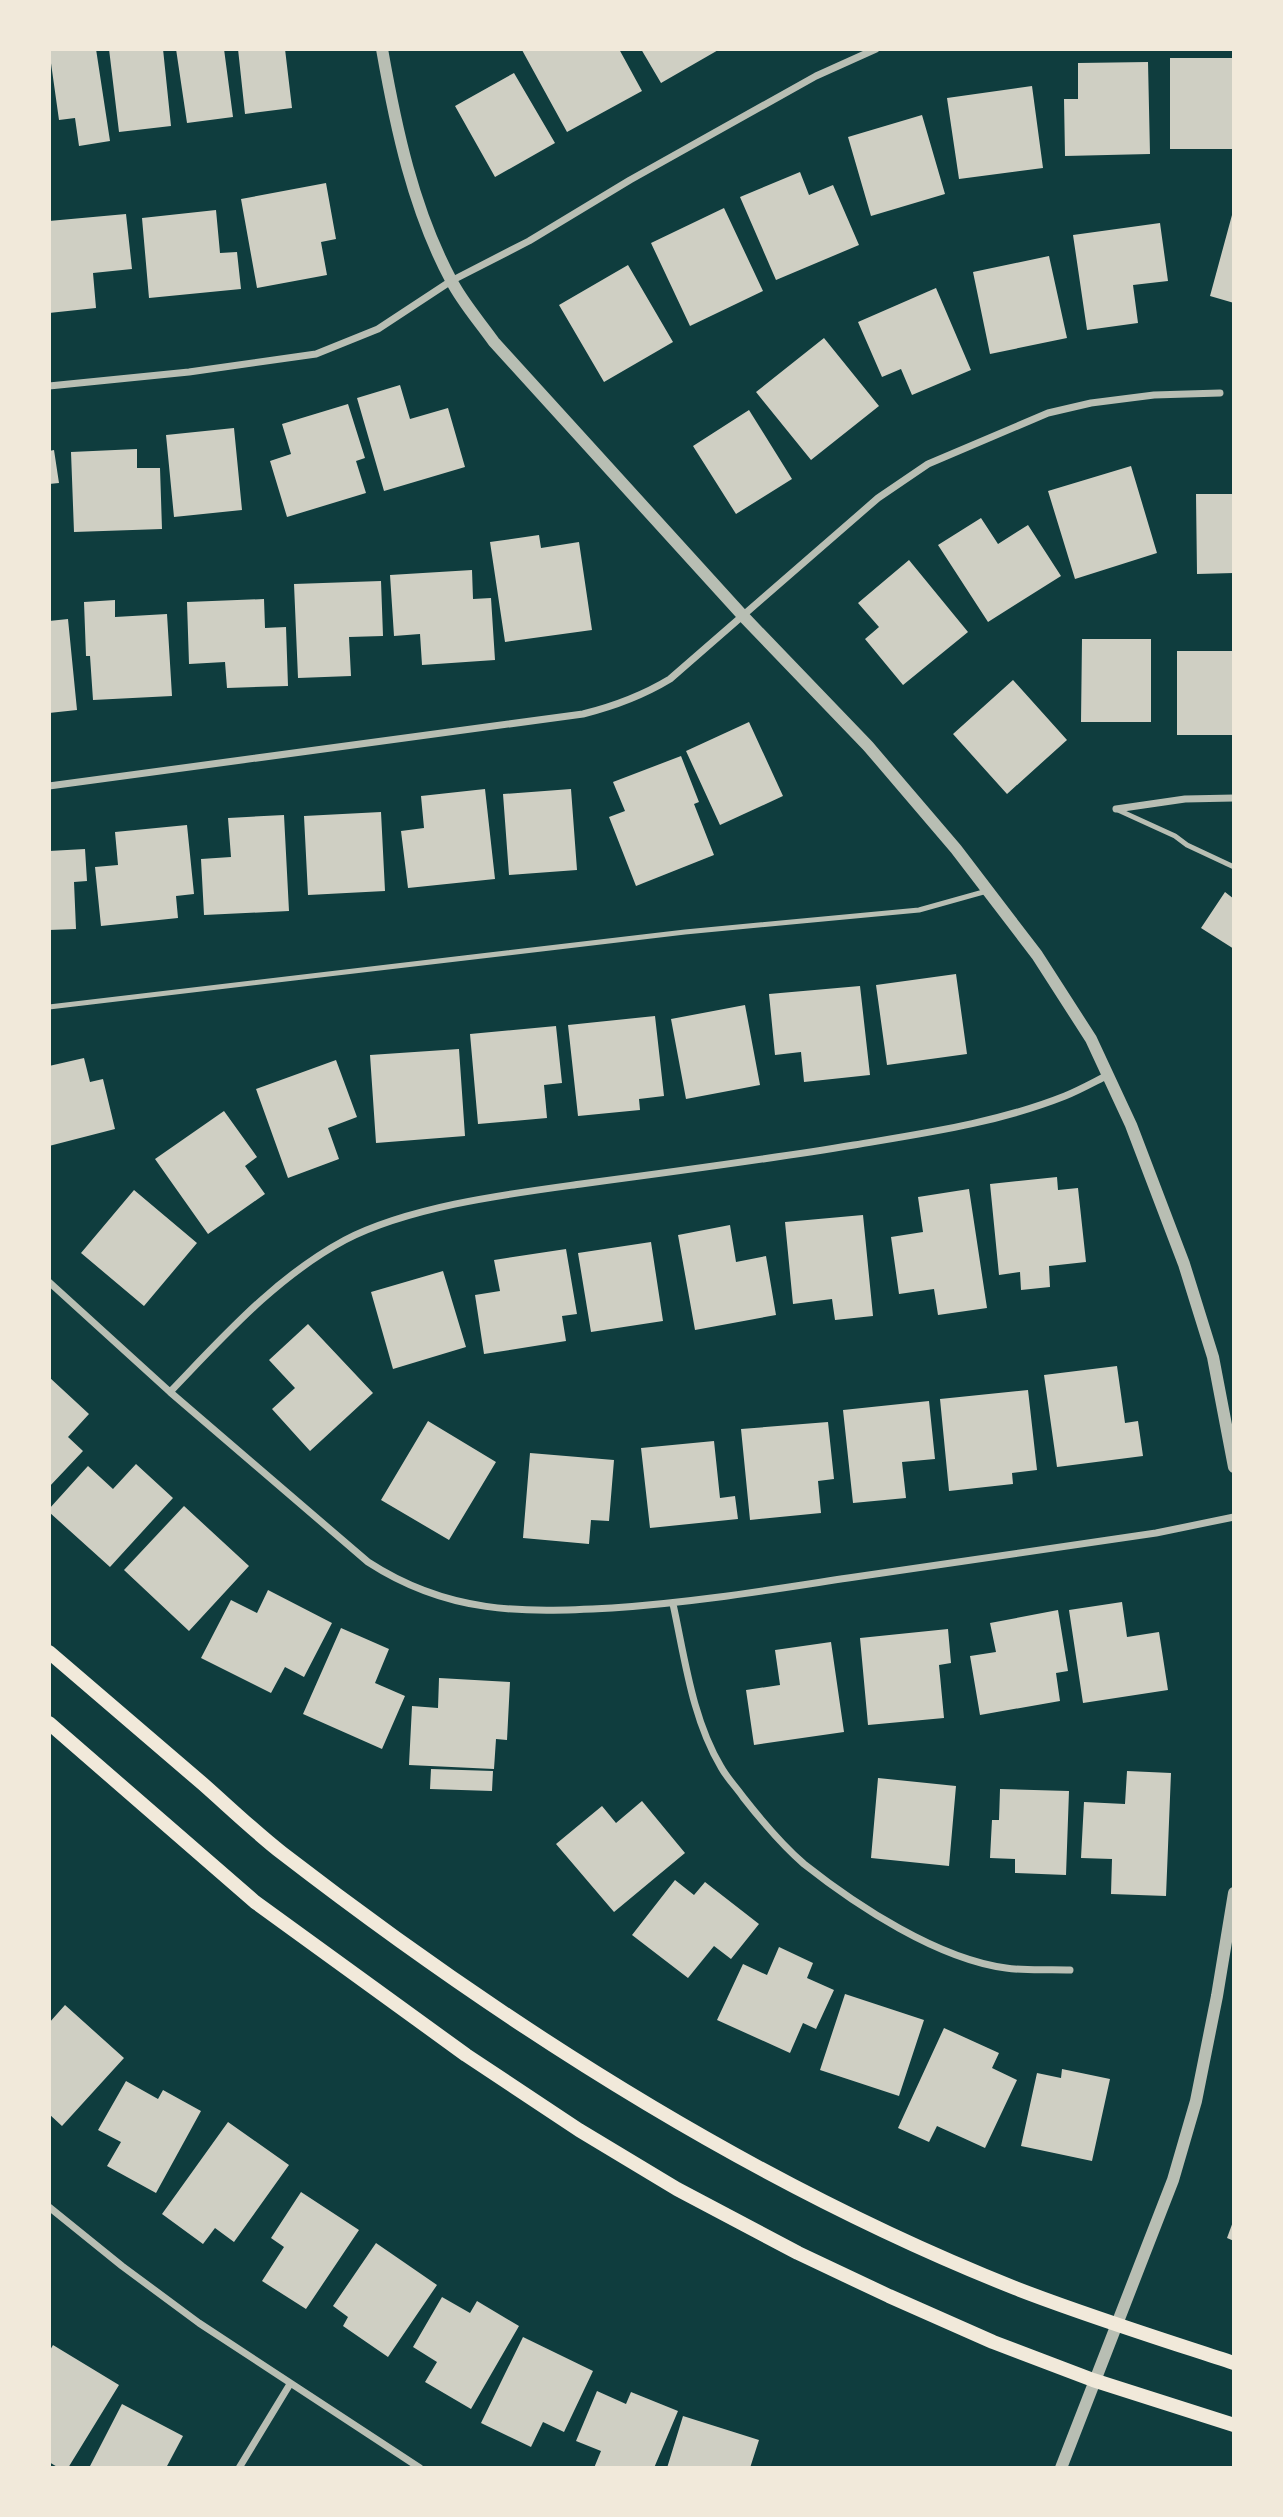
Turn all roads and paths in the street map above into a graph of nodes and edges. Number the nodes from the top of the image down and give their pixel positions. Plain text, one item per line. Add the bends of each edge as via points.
1 (382, 49) edge
2 (876, 49) edge
3 (451, 281) junction
4 (49, 386) edge
5 (1220, 393) dead end
6 (744, 617) junction
7 (49, 786) edge
8 (1234, 798) edge
9 (1116, 809) joint
10 (1234, 867) edge
11 (988, 891) junction
12 (49, 1007) edge
13 (1108, 1075) junction
14 (49, 1282) edge
15 (170, 1392) junction
16 (1234, 1467) edge
17 (1234, 1517) edge
18 (673, 1604) junction
19 (49, 1652) edge
20 (49, 1723) edge
21 (1234, 1893) edge
22 (1070, 1970) dead end
23 (49, 2207) edge
24 (1115, 2324) junction
25 (1234, 2363) edge
26 (1093, 2380) junction
27 (290, 2384) junction
28 (1234, 2425) edge
29 (239, 2468) edge
30 (421, 2468) edge
31 (1061, 2468) edge

1 - 3 street via 407,168
2 - 3 street via 804,83
3 - 4 street via 378,329 316,354
3 - 6 street via 494,342
5 - 6 street via 1141,397 1048,413 928,464 878,498
6 - 7 street via 652,690 620,705 583,714
6 - 11 street via 868,746
8 - 9 street via 1185,799
9 - 10 lane
11 - 12 lane via 919,910 685,932
11 - 13 street via 1037,955 1091,1039
13 - 15 street via 1028,1109 951,1129 534,1191 429,1211 379,1226 346,1240 283,1282
13 - 16 street via 1188,1278 1213,1357
14 - 15 street
15 - 18 street via 368,1562 394,1578 447,1598 511,1610
17 - 18 street via 1156,1533
18 - 22 street via 696,1710 717,1760 761,1819 803,1862 852,1899 931,1946 1007,1969
19 - 24 main road via 280,1851 415,1951 600,2076 816,2196 1014,2287
20 - 26 main road via 255,1902 466,2055 579,2130 798,2253 993,2342
21 - 24 street via 1196,2101 1173,2180
23 - 27 street via 122,2266
24 - 25 main road
24 - 26 street
26 - 28 main road
26 - 31 street
27 - 29 street
27 - 30 street

